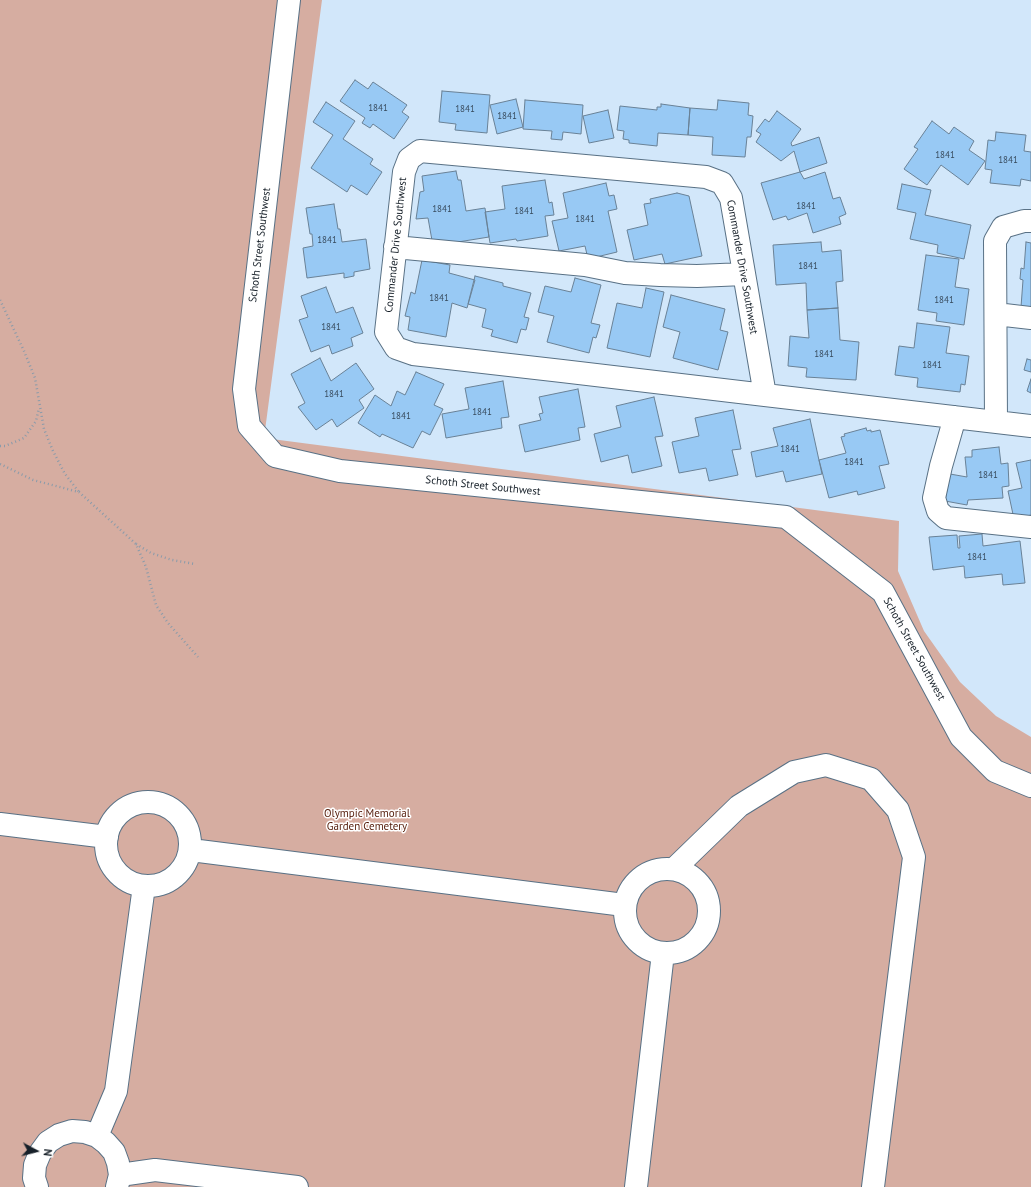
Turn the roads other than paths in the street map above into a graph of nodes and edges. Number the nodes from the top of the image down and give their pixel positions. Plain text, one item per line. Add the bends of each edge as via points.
1 (289, 0) edge
2 (1031, 221) edge
3 (396, 247) junction
4 (744, 274) junction
5 (996, 314) junction
6 (1031, 318) edge
7 (765, 395) junction
8 (955, 417) junction
9 (996, 422) junction
10 (1031, 426) edge
11 (1031, 527) edge
12 (1031, 786) edge
13 (0, 824) edge
14 (107, 838) junction
15 (191, 850) junction
16 (674, 869) junction
17 (144, 886) junction
18 (624, 905) junction
19 (664, 953) junction
20 (97, 1136) junction
21 (118, 1181) edge
22 (37, 1187) edge
23 (297, 1187) edge
24 (636, 1187) edge
25 (873, 1187) edge

1 - 12 street, Schoth Street Southwest via 244,389 249,426 275,456 340,472 786,517 883,592 961,736 995,772
2 - 5 street via 1024,220 1003,227 995,241
3 - 4 street via 585,265 625,273 697,276
3 - 4 street, Commander Drive Southwest via 404,172 409,159 420,151 706,177 722,183 731,198
3 - 7 street, Commander Drive Southwest via 386,332 396,348 413,354
4 - 7 street, Commander Drive Southwest
5 - 6 street
5 - 9 street
7 - 8 street, Commander Drive Southwest
8 - 9 street, Commander Drive Southwest
8 - 11 street via 934,498 938,511 946,518
9 - 10 street, Commander Drive Southwest
13 - 14 street
14 - 15 street via 112,821 122,810 136,803 158,802 178,813 190,835
14 - 17 street via 107,852 112,866 121,876
15 - 17 street via 180,872 170,880 156,886
15 - 18 street
16 - 18 street via 659,869 646,874 635,883
16 - 19 street via 696,880 704,891 709,916 698,939 676,952
16 - 25 street via 739,806 794,772 826,765 871,779 898,810 914,857
17 - 20 street via 116,1091
18 - 19 street via 626,922 632,934 651,950
19 - 24 street
20 - 21 street via 114,1152 118,1163
20 - 22 street via 85,1132 72,1132 59,1135 48,1142 40,1152 35,1165 34,1178
21 - 23 street via 155,1170

